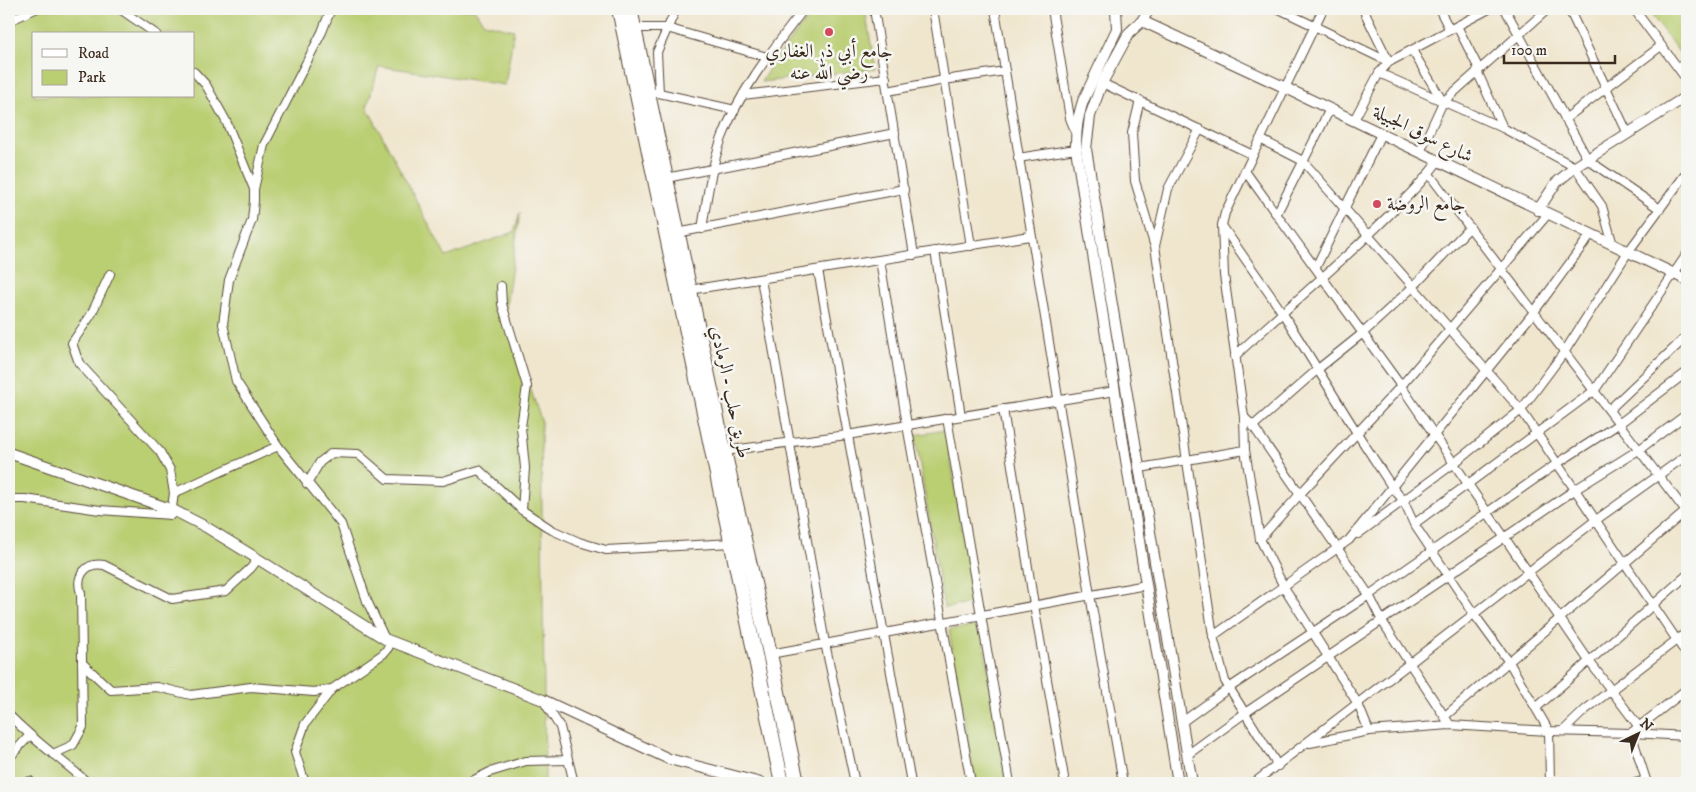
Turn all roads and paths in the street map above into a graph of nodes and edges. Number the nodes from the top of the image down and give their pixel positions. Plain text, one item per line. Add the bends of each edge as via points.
1 (35, 9) edge
2 (120, 9) edge
3 (331, 9) edge
4 (619, 9) edge
5 (630, 9) edge
6 (676, 9) edge
7 (804, 9) edge
8 (874, 9) edge
9 (933, 9) edge
10 (995, 9) edge
11 (1052, 9) edge
12 (1149, 9) edge
13 (1279, 9) edge
14 (1323, 9) edge
15 (1363, 9) edge
16 (1439, 9) edge
17 (1489, 9) edge
18 (1505, 9) edge
19 (1548, 9) edge
20 (1569, 9) edge
21 (1634, 9) edge
22 (1116, 11) edge
23 (9, 21) edge
24 (1138, 24) junction
25 (1314, 27) junction
26 (634, 28) junction
27 (667, 28) junction
28 (1454, 28) junction
29 (153, 32) edge
30 (1518, 34) junction
31 (1661, 46) junction
32 (1412, 50) junction
33 (767, 57) junction
34 (1389, 62) junction
35 (1478, 70) junction
36 (1005, 71) junction
37 (195, 73) edge
38 (1379, 73) junction
39 (886, 78) junction
40 (944, 80) junction
41 (1687, 80) edge
42 (1102, 83) junction
43 (1606, 87) junction
44 (1286, 88) junction
45 (888, 91) junction
46 (653, 93) junction
47 (743, 95) junction
48 (1687, 96) edge
49 (1140, 100) junction
50 (1443, 102) junction
51 (1330, 109) junction
52 (734, 110) junction
53 (1565, 119) junction
54 (1354, 120) junction
55 (1503, 128) junction
56 (1200, 129) junction
57 (1076, 131) junction
58 (895, 133) junction
59 (1381, 134) junction
60 (1628, 134) junction
61 (1260, 139) junction
62 (1076, 149) junction
63 (1420, 152) junction
64 (1253, 155) junction
65 (1018, 158) junction
66 (1588, 160) junction
67 (1303, 161) junction
68 (1438, 161) junction
69 (1575, 167) junction
70 (712, 168) junction
71 (1245, 171) junction
72 (1687, 172) edge
73 (1429, 174) junction
74 (666, 178) junction
75 (254, 189) junction
76 (904, 189) junction
77 (1660, 209) junction
78 (1344, 210) junction
79 (1538, 210) junction
80 (1276, 213) junction
81 (1548, 214) junction
82 (1222, 225) junction
83 (1470, 227) junction
84 (702, 228) junction
85 (677, 233) junction
86 (1591, 234) junction
87 (1030, 236) junction
88 (1368, 237) junction
89 (1613, 245) junction
90 (971, 246) junction
91 (1155, 246) junction
92 (935, 251) junction
93 (1628, 252) junction
94 (1687, 254) edge
95 (914, 255) junction
96 (880, 260) junction
97 (1316, 267) junction
98 (1502, 269) junction
99 (818, 270) junction
100 (110, 274) dead end
101 (1673, 274) junction
102 (1322, 276) junction
103 (761, 279) junction
104 (1687, 280) edge
105 (501, 286) dead end
106 (1413, 287) junction
107 (689, 290) junction
108 (1282, 312) junction
109 (1534, 312) junction
110 (1450, 329) junction
111 (1363, 333) junction
112 (1687, 336) edge
113 (1565, 351) junction
114 (1235, 356) junction
115 (1318, 369) junction
116 (1485, 370) junction
117 (1687, 372) edge
118 (1401, 386) junction
119 (1595, 390) junction
120 (1115, 391) junction
121 (1058, 400) junction
122 (1004, 409) junction
123 (1521, 410) junction
124 (1610, 410) junction
125 (1687, 414) edge
126 (961, 416) junction
127 (1244, 417) junction
128 (947, 418) junction
129 (1620, 423) junction
130 (907, 425) junction
131 (1253, 426) junction
132 (1357, 433) junction
133 (1537, 433) junction
134 (847, 435) junction
135 (1433, 436) junction
136 (789, 443) junction
137 (278, 446) junction
138 (1640, 449) junction
139 (1245, 450) junction
140 (724, 451) junction
141 (9, 454) edge
142 (1687, 455) edge
143 (1187, 460) junction
144 (1453, 464) junction
145 (1558, 464) junction
146 (1140, 468) junction
147 (1660, 474) junction
148 (307, 484) junction
149 (1467, 485) junction
150 (1392, 487) junction
151 (1576, 490) junction
152 (174, 493) junction
153 (1300, 494) junction
154 (9, 499) edge
155 (1403, 500) junction
156 (1686, 509) edge
157 (173, 510) junction
158 (522, 510) junction
159 (1486, 513) junction
160 (1596, 520) junction
161 (1414, 524) junction
162 (1504, 538) junction
163 (1260, 539) junction
164 (1349, 540) junction
165 (732, 543) junction
166 (1338, 548) junction
167 (1431, 551) junction
168 (258, 559) junction
169 (1625, 563) junction
170 (1529, 572) junction
171 (1687, 575) edge
172 (1449, 576) junction
173 (1146, 585) junction
174 (1284, 587) junction
175 (1090, 595) junction
176 (1368, 596) junction
177 (1034, 605) junction
178 (1653, 605) junction
179 (1474, 614) junction
180 (981, 615) junction
181 (1560, 618) junction
182 (1382, 621) junction
183 (941, 622) junction
184 (1312, 632) junction
185 (1687, 632) edge
186 (883, 633) junction
187 (1213, 636) junction
188 (1677, 640) junction
189 (388, 641) junction
190 (825, 644) junction
191 (770, 654) junction
192 (1687, 655) edge
193 (1329, 657) junction
194 (1589, 661) junction
195 (1509, 662) junction
196 (82, 663) junction
197 (1410, 664) junction
198 (1229, 688) junction
199 (332, 689) junction
200 (1687, 689) edge
201 (1610, 690) junction
202 (543, 700) junction
203 (1358, 704) junction
204 (1536, 708) junction
205 (1245, 713) junction
206 (9, 715) edge
207 (1446, 716) junction
208 (1182, 722) junction
209 (1450, 725) junction
210 (1639, 727) junction
211 (1369, 731) junction
212 (1549, 731) junction
213 (1563, 731) junction
214 (1631, 733) junction
215 (29, 736) junction
216 (1687, 736) edge
217 (1308, 743) junction
218 (54, 754) junction
219 (1187, 755) junction
220 (9, 758) edge
221 (568, 760) junction
222 (1278, 766) junction
223 (1647, 781) edge
224 (1257, 782) edge
225 (88, 783) edge
226 (305, 783) edge
227 (468, 783) edge
228 (574, 783) edge
229 (761, 783) edge
230 (782, 783) edge
231 (797, 783) edge
232 (855, 783) edge
233 (911, 783) edge
234 (971, 783) edge
235 (1010, 783) edge
236 (1065, 783) edge
237 (1123, 783) edge
238 (1178, 783) edge
239 (1192, 783) edge
240 (1550, 783) edge
241 (1635, 783) edge

1 - 23 street
2 - 29 street
3 - 75 street via 264,145
4 - 165 highway, طريق حلب - الرمادي
5 - 26 highway, طريق حلب - الرمادي
6 - 27 street
7 - 33 street
8 - 39 street
9 - 40 street
10 - 36 street
11 - 57 street via 1070,118
12 - 24 street
13 - 25 street
14 - 25 street
15 - 34 street
16 - 28 street
17 - 28 street
18 - 30 street
19 - 30 street
20 - 43 street
21 - 31 street
22 - 24 street, شارع سوق الجبيلة
22 - 57 street via 1117,29 1083,101
24 - 42 street via 1129,33
24 - 44 street, شارع سوق الجبيلة
25 - 34 street
25 - 44 street
26 - 27 street
26 - 46 highway, طريق حلب - الرمادي
27 - 33 street
27 - 46 street via 657,52
28 - 32 street
28 - 35 street
30 - 35 street
30 - 53 street
31 - 41 street
31 - 43 street
32 - 34 street
32 - 50 street
33 - 47 street
34 - 38 street
35 - 50 street
35 - 55 street
36 - 40 street
36 - 65 street
37 - 75 street via 206,85 226,121
38 - 50 street
38 - 54 street
39 - 45 street
39 - 47 street
40 - 45 street
40 - 90 street
42 - 49 street
42 - 146 street via 1090,116 1086,149
43 - 53 street
43 - 60 street
44 - 51 street, شارع سوق الجبيلة
44 - 61 street
45 - 58 street
46 - 52 street
46 - 74 highway, طريق حلب - الرمادي
47 - 52 street
48 - 60 street
49 - 56 street
49 - 91 street via 1132,133 1135,181
50 - 55 street
50 - 63 street
51 - 54 street, شارع سوق الجبيلة
51 - 67 street
52 - 70 street
53 - 66 street
54 - 59 street, شارع سوق الجبيلة
55 - 69 street
56 - 64 street
56 - 91 street via 1168,189
57 - 62 street
58 - 70 street
58 - 76 street
59 - 63 street, شارع سوق الجبيلة
59 - 78 street
60 - 66 street
61 - 64 street
61 - 67 street
62 - 65 street
62 - 120 street
63 - 68 street, شارع سوق الجبيلة
64 - 71 street
65 - 87 street
66 - 69 street
66 - 77 street
67 - 78 street
67 - 80 street
68 - 73 street
68 - 79 street, شارع سوق الجبيلة
69 - 79 street via 1556,183
69 - 89 street via 1602,206
70 - 74 street
70 - 84 street
71 - 80 street
71 - 82 street
72 - 77 street
73 - 83 street
73 - 88 street
74 - 85 highway, طريق حلب - الرمادي
75 - 137 street via 252,220 229,280 223,324 236,381
76 - 84 street
76 - 95 street
77 - 93 street
78 - 88 street
78 - 97 street
79 - 81 street, شارع سوق الجبيلة
80 - 97 street
81 - 86 street, شارع سوق الجبيلة
81 - 98 street
82 - 108 street
82 - 114 street via 1224,275
83 - 98 street
83 - 106 street
84 - 85 street
85 - 107 highway, طريق حلب - الرمادي
86 - 89 street, شارع سوق الجبيلة
86 - 109 street
87 - 90 street
87 - 121 street
88 - 102 street
88 - 106 street
89 - 93 street, شارع سوق الجبيلة
90 - 92 street
91 - 143 street
92 - 95 street
92 - 126 street
93 - 101 street, شارع سوق الجبيلة
93 - 113 street
94 - 101 street
95 - 96 street
96 - 99 street
96 - 130 street
97 - 102 street
98 - 109 street
98 - 110 street
99 - 103 street
99 - 134 street
100 - 152 street via 91,315 72,343 79,362 160,452 170,470
101 - 104 street, شارع سوق الجبيلة
101 - 119 street
102 - 108 street
102 - 111 street
103 - 107 street
103 - 136 street
105 - 158 street via 502,304 527,386 521,427 525,468
106 - 110 street
106 - 111 street
107 - 140 highway, طريق حلب - الرمادي
108 - 114 street
108 - 115 street
109 - 113 street
109 - 116 street
110 - 116 street
110 - 118 street
111 - 115 street
111 - 118 street
112 - 124 street
113 - 119 street
113 - 123 street
114 - 127 street
115 - 131 street
115 - 132 street
116 - 123 street
116 - 135 street
117 - 129 street
118 - 132 street
118 - 135 street
119 - 124 street
119 - 133 street
120 - 121 street
120 - 173 street
121 - 122 street
121 - 175 street
122 - 126 street
122 - 177 street
123 - 133 street
123 - 144 street
124 - 129 street
125 - 138 street
126 - 128 street
127 - 131 street
127 - 139 street
128 - 130 street
128 - 180 street
129 - 138 street
129 - 145 street
130 - 134 street
130 - 183 street
131 - 153 street
132 - 150 street
132 - 153 street
133 - 145 street
133 - 149 street
134 - 136 street
134 - 186 street
135 - 144 street
135 - 150 street
136 - 140 street
136 - 190 street
137 - 148 street
137 - 152 street
138 - 147 street
138 - 151 street
139 - 143 street
139 - 163 street
140 - 191 highway, طريق حلب - الرمادي
141 - 157 street
142 - 147 street
143 - 146 street
143 - 187 street
144 - 149 street
144 - 155 street
145 - 151 street
145 - 159 street
146 - 208 street
147 - 156 street
147 - 160 street
148 - 158 street via 320,462 332,453 358,454 387,479 443,481 479,470
148 - 189 street via 341,524 367,601
149 - 159 street
149 - 161 street
150 - 155 street
150 - 164 street
151 - 160 street
151 - 162 street
152 - 157 street
153 - 163 street
153 - 166 street
154 - 157 street via 171,515
155 - 161 street
155 - 164 street
156 - 169 street
157 - 168 street
158 - 165 street via 552,530 606,550
159 - 162 street
159 - 167 street
160 - 169 street
160 - 170 street
161 - 167 street
162 - 170 street
162 - 172 street
163 - 174 street
164 - 166 street
165 - 230 highway, طريق حلب - الرمادي
166 - 174 street
166 - 176 street
167 - 172 street
167 - 176 street
168 - 189 street
168 - 196 street via 226,591 172,599 104,565 85,569 79,580
169 - 178 street
169 - 181 street
170 - 179 street
170 - 181 street
171 - 178 street
172 - 179 street
172 - 182 street
173 - 175 street
173 - 238 street
174 - 184 street
174 - 187 street
175 - 177 street
175 - 237 street
176 - 182 street
176 - 184 street
177 - 180 street
177 - 236 street
178 - 188 street
178 - 194 street
179 - 195 street
179 - 197 street
180 - 183 street
180 - 235 street
181 - 194 street
181 - 195 street
182 - 193 street
182 - 197 street
183 - 186 street
183 - 234 street
184 - 193 street
184 - 198 street
185 - 188 street
186 - 190 street
186 - 233 street
187 - 198 street via 1224,682
188 - 192 street
188 - 201 street
189 - 199 street via 388,648 383,654
189 - 202 street
190 - 191 street
190 - 232 street
191 - 231 highway, طريق حلب - الرمادي
193 - 203 street
193 - 205 street
194 - 201 street
194 - 204 street
195 - 204 street
195 - 207 street
196 - 199 street via 111,690 157,687 191,694 250,687 314,692
196 - 218 street via 83,727 73,745
197 - 203 street
197 - 207 street
198 - 205 street
198 - 208 street
199 - 226 street via 305,724 295,752
200 - 210 street
201 - 210 street
201 - 213 street
202 - 221 street via 560,727
202 - 229 street via 669,759
203 - 211 street
203 - 217 street
204 - 212 street
205 - 219 street
205 - 222 street
206 - 215 street
207 - 209 street
208 - 219 street
209 - 211 street
209 - 212 street
210 - 214 street
211 - 217 street
212 - 213 street
212 - 240 street
213 - 214 street
214 - 216 street
214 - 223 street
215 - 218 street
215 - 220 street
217 - 222 street
218 - 225 street
219 - 239 street
221 - 227 street via 526,761
221 - 228 street
222 - 224 street
223 - 241 street

